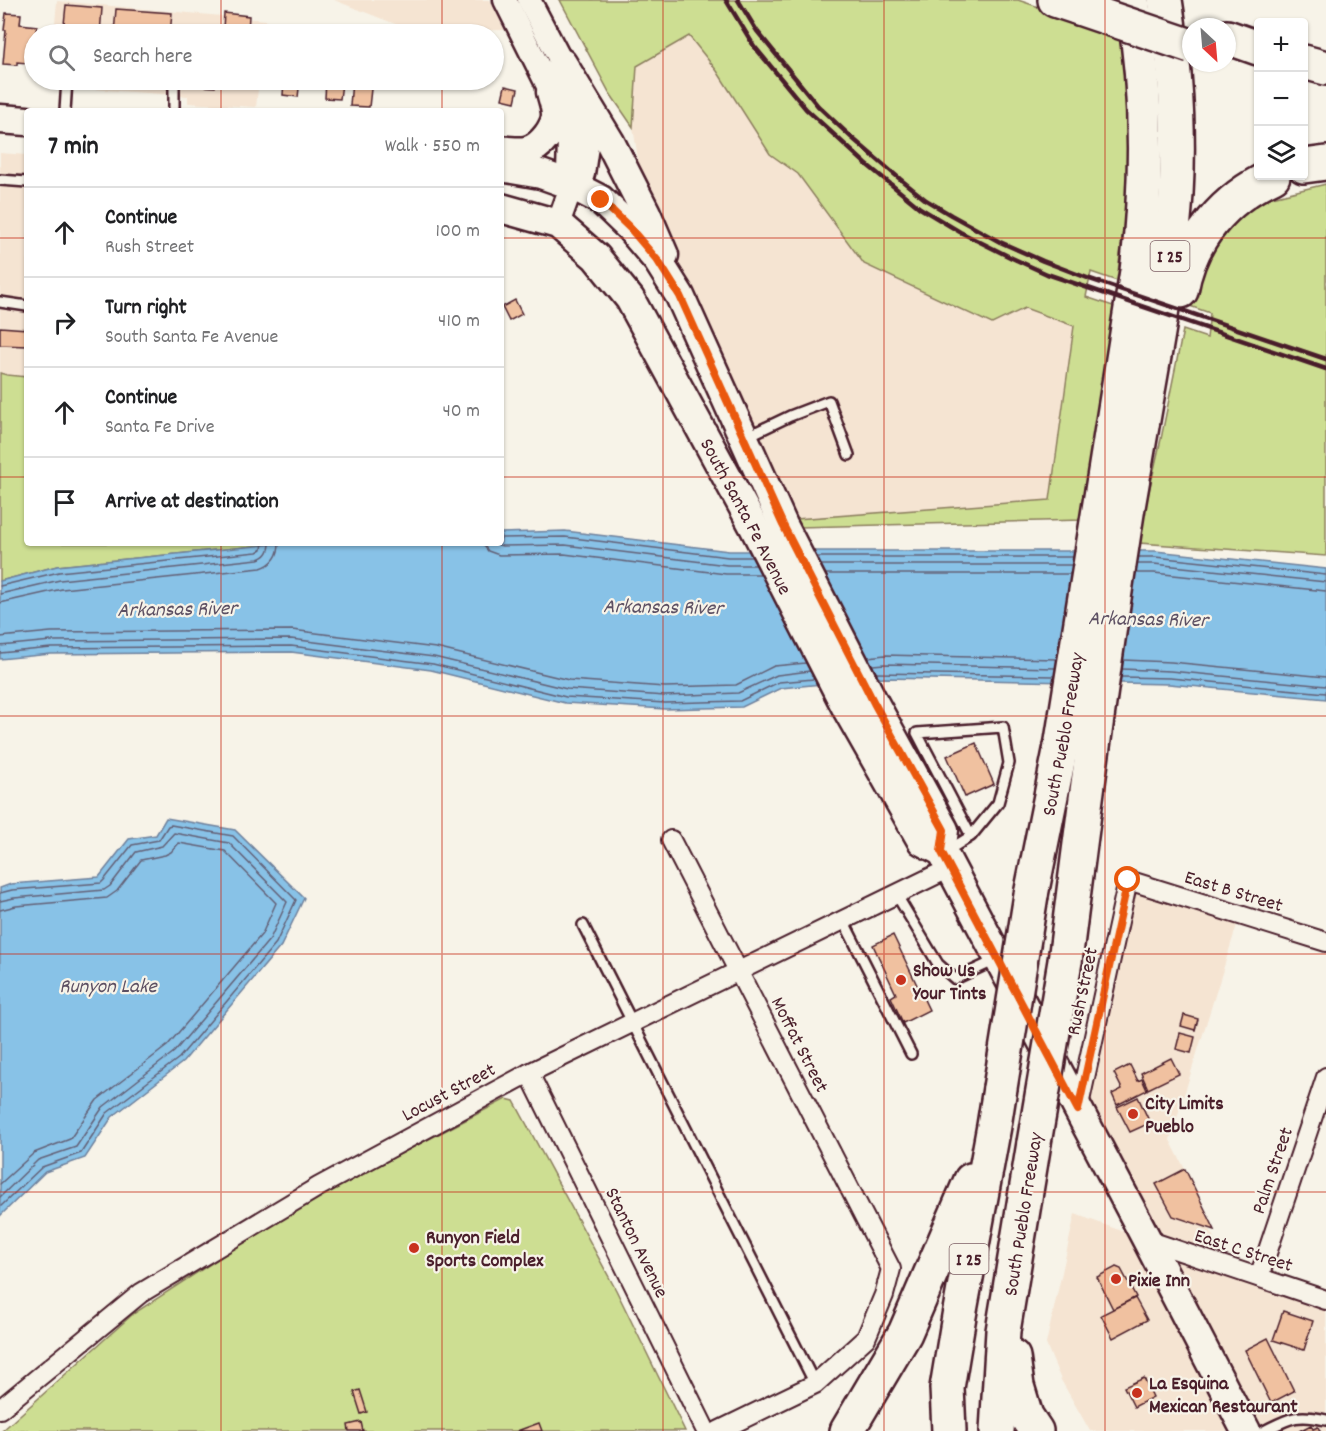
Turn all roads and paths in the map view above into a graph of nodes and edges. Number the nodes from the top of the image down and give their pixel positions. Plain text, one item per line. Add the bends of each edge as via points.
1 (505, 0) edge
2 (529, 0) edge
3 (1121, 0) edge
4 (1132, 0) edge
5 (1165, 0) edge
6 (1067, 4) edge
7 (1182, 21) edge
8 (1236, 40) edge
9 (1182, 43) edge
10 (1254, 47) edge
11 (1236, 61) edge
12 (562, 63) junction
13 (1308, 63) edge
14 (1254, 68) edge
15 (1326, 68) edge
16 (1308, 84) edge
17 (1326, 88) edge
18 (66, 90) edge
19 (174, 90) edge
20 (551, 92) junction
21 (65, 108) edge
22 (174, 108) edge
23 (0, 119) edge
24 (24, 121) edge
25 (504, 151) edge
26 (1326, 163) edge
27 (1308, 165) edge
28 (504, 168) edge
29 (0, 180) edge
30 (1265, 180) edge
31 (24, 182) edge
32 (572, 185) junction
33 (504, 187) edge
34 (504, 209) edge
35 (558, 224) junction
36 (680, 296) junction
37 (0, 302) edge
38 (24, 306) edge
39 (744, 438) junction
40 (1139, 443) junction
41 (849, 455) dead end
42 (1114, 509) junction
43 (861, 706) junction
44 (1077, 741) junction
45 (971, 836) junction
46 (671, 840) dead end
47 (945, 858) junction
48 (1128, 880) joint
49 (897, 894) junction
50 (843, 920) junction
51 (583, 925) dead end
52 (1326, 942) edge
53 (998, 959) junction
54 (738, 971) junction
55 (632, 1023) junction
56 (911, 1054) dead end
57 (529, 1073) junction
58 (1326, 1077) edge
59 (1078, 1110) junction
60 (994, 1126) junction
61 (1026, 1189) junction
62 (1147, 1240) junction
63 (1259, 1277) junction
64 (1326, 1300) edge
65 (815, 1384) junction
66 (0, 1409) edge
67 (1326, 1420) edge
68 (706, 1431) edge
69 (718, 1431) edge
70 (847, 1431) edge
71 (949, 1431) edge
72 (996, 1431) edge
73 (1036, 1431) edge
74 (1246, 1431) edge
75 (1264, 1431) edge

1 - 20 street
2 - 12 street
3 - 7 highway
4 - 42 highway, South Pueblo Freeway / I 25 via 1145,107 1145,189
5 - 40 highway, South Pueblo Freeway / I 25 via 1177,111 1176,194 1167,276
6 - 9 highway, bridge
8 - 10 highway
11 - 14 highway
12 - 32 street via 576,95 587,146 583,174
12 - 36 main road via 610,142 646,213
13 - 15 highway
16 - 17 highway
18 - 21 lane
19 - 22 lane
20 - 25 main road via 557,116 552,131 534,149 516,153
20 - 32 street via 566,114
23 - 24 main road
26 - 27 highway
28 - 32 main road, South Santa Fe Avenue via 542,174
29 - 31 lane
30 - 40 highway via 1231,201 1196,245 1183,279 1156,421
32 - 33 main road via 549,192
32 - 35 street
32 - 36 main road, South Santa Fe Avenue via 601,200 630,228 658,261
34 - 35 main road
35 - 43 main road, South Santa Fe Avenue via 596,257 630,299 753,525
36 - 39 main road, South Santa Fe Avenue
37 - 38 lane
39 - 41 lane via 829,401
39 - 43 main road, South Santa Fe Avenue
40 - 42 highway, South Pueblo Freeway / I 25
42 - 44 highway, South Pueblo Freeway / I 25
43 - 47 main road, South Santa Fe Avenue via 944,830
44 - 60 highway, South Pueblo Freeway / I 25, bridge via 1031,895
44 - 61 highway, South Pueblo Freeway / I 25, bridge via 1065,961
45 - 45 lane via 998,803 1009,763 1003,727 917,733
45 - 47 lane
46 - 54 street, Moffat Street
47 - 49 street, Locust Street
47 - 53 main road, South Santa Fe Avenue
48 - 52 street, East B Street
48 - 59 street, Rush Street
49 - 50 street, Locust Street
49 - 53 lane via 938,964 955,980
50 - 54 street, Locust Street
50 - 56 lane
51 - 55 lane
53 - 59 main road, South Santa Fe Avenue
54 - 55 street, Locust Street
54 - 65 street, Moffat Street via 891,1269 866,1338
55 - 57 street, Locust Street
55 - 65 lane
57 - 66 street, Locust Street via 318,1187 141,1293
57 - 68 street, Stanton Avenue
58 - 63 street, Palm Street
59 - 62 main road, South Santa Fe Avenue
60 - 70 highway via 905,1333
60 - 71 highway, South Pueblo Freeway / I 25 via 947,1388
61 - 72 highway, South Pueblo Freeway / I 25 via 1003,1331
61 - 73 highway via 1013,1353 1017,1386 1026,1416
62 - 63 street, East C Street
62 - 74 main road, South Santa Fe Avenue
63 - 64 street, East C Street
65 - 69 street
67 - 75 lane via 1292,1418

